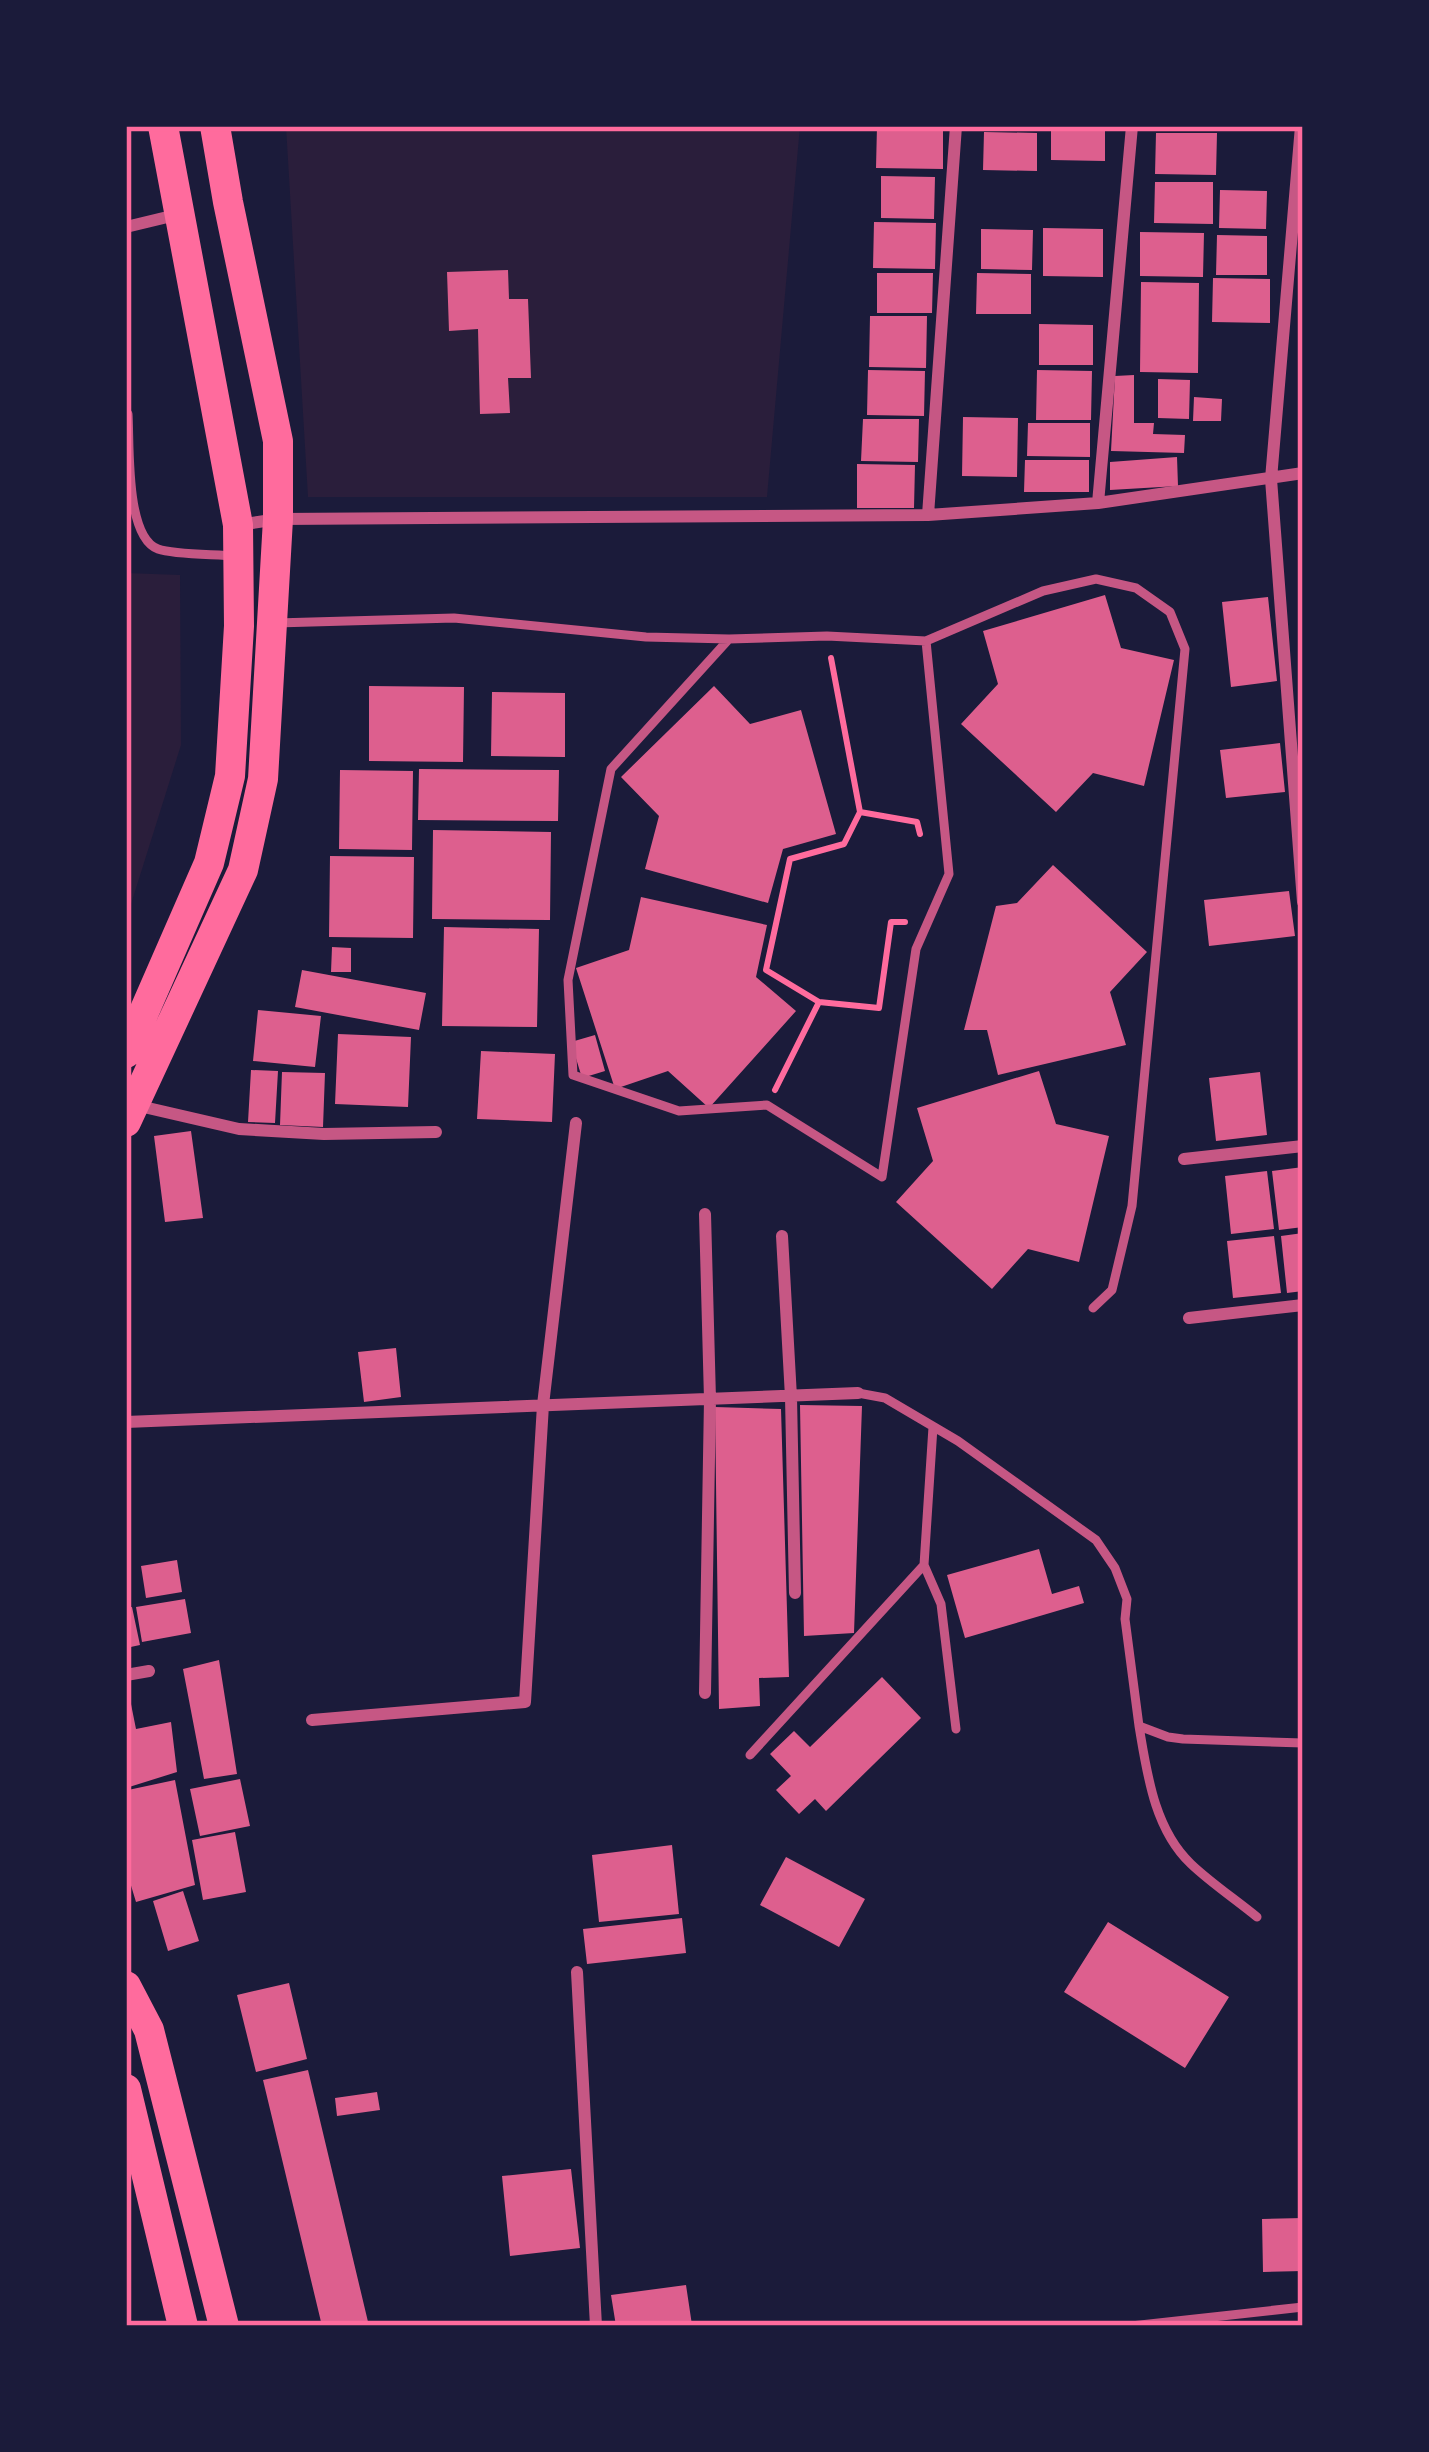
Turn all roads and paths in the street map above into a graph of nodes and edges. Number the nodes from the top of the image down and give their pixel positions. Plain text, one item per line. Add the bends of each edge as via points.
1 (163, 126) edge
2 (215, 126) edge
3 (956, 126) edge
4 (1132, 126) edge
5 (1301, 126) edge
6 (182, 214) junction
7 (126, 227) edge
8 (128, 414) edge
9 (1303, 473) edge
10 (1271, 478) junction
11 (1098, 503) junction
12 (928, 515) junction
13 (278, 519) junction
14 (238, 525) junction
15 (238, 556) junction
16 (271, 624) junction
17 (827, 636) junction
18 (728, 639) junction
19 (926, 641) junction
20 (860, 812) junction
21 (922, 841) dead end
22 (1303, 902) edge
23 (919, 922) dead end
24 (819, 1002) junction
25 (126, 1053) edge
26 (767, 1105) junction
27 (130, 1113) edge
28 (576, 1123) dead end
29 (436, 1132) dead end
30 (1303, 1146) edge
31 (1184, 1159) dead end
32 (705, 1214) dead end
33 (782, 1236) dead end
34 (1303, 1305) edge
35 (1093, 1309) dead end
36 (1189, 1318) dead end
37 (858, 1393) joint
38 (791, 1397) junction
39 (710, 1399) junction
40 (542, 1406) junction
41 (126, 1422) edge
42 (933, 1427) junction
43 (924, 1565) junction
44 (795, 1593) dead end
45 (149, 1671) dead end
46 (126, 1675) edge
47 (705, 1693) dead end
48 (312, 1720) dead end
49 (1139, 1726) junction
50 (956, 1730) dead end
51 (1303, 1743) edge
52 (751, 1755) dead end
53 (1257, 1917) dead end
54 (578, 1972) dead end
55 (126, 1986) edge
56 (126, 2089) edge
57 (1303, 2307) edge
58 (183, 2326) edge
59 (224, 2326) edge
60 (596, 2326) edge
61 (1131, 2326) edge

1 - 6 main road
2 - 13 main road via 278,441
3 - 12 street
4 - 11 street
5 - 10 street
6 - 7 street
6 - 14 main road
8 - 15 lane via 140,535 156,549
9 - 10 street
10 - 11 street
10 - 22 street
11 - 12 street
12 - 13 street
13 - 14 street
13 - 16 main road
14 - 15 main road
15 - 25 main road via 230,776 209,863
16 - 18 lane via 454,618
16 - 27 main road via 263,778 243,870
17 - 18 lane
17 - 19 lane
17 - 20 path
18 - 26 lane via 611,769 568,980 572,1076 679,1111
19 - 26 lane via 949,874 916,949 882,1177
19 - 35 lane via 1043,591 1096,579 1136,588 1170,612 1185,649 1132,1206 1112,1290
20 - 21 path via 917,822
20 - 24 path via 844,844 790,859 780,904 766,970
23 - 24 path via 891,922 879,1008
24 - 26 path
27 - 29 street via 238,1129
28 - 40 street
30 - 31 street
32 - 39 street
33 - 38 street
34 - 36 street
37 - 38 street
37 - 42 lane via 885,1398
38 - 39 street
38 - 44 street
39 - 40 street
39 - 47 street
40 - 41 street
40 - 48 street via 525,1702
42 - 43 lane
42 - 49 lane via 1106,1554 1127,1599
43 - 50 lane via 941,1604
43 - 52 lane
45 - 46 street
49 - 51 lane via 1168,1737
49 - 53 lane via 1150,1792 1169,1832 1187,1861
54 - 60 street
55 - 59 main road via 149,2030
56 - 58 main road
57 - 61 lane

